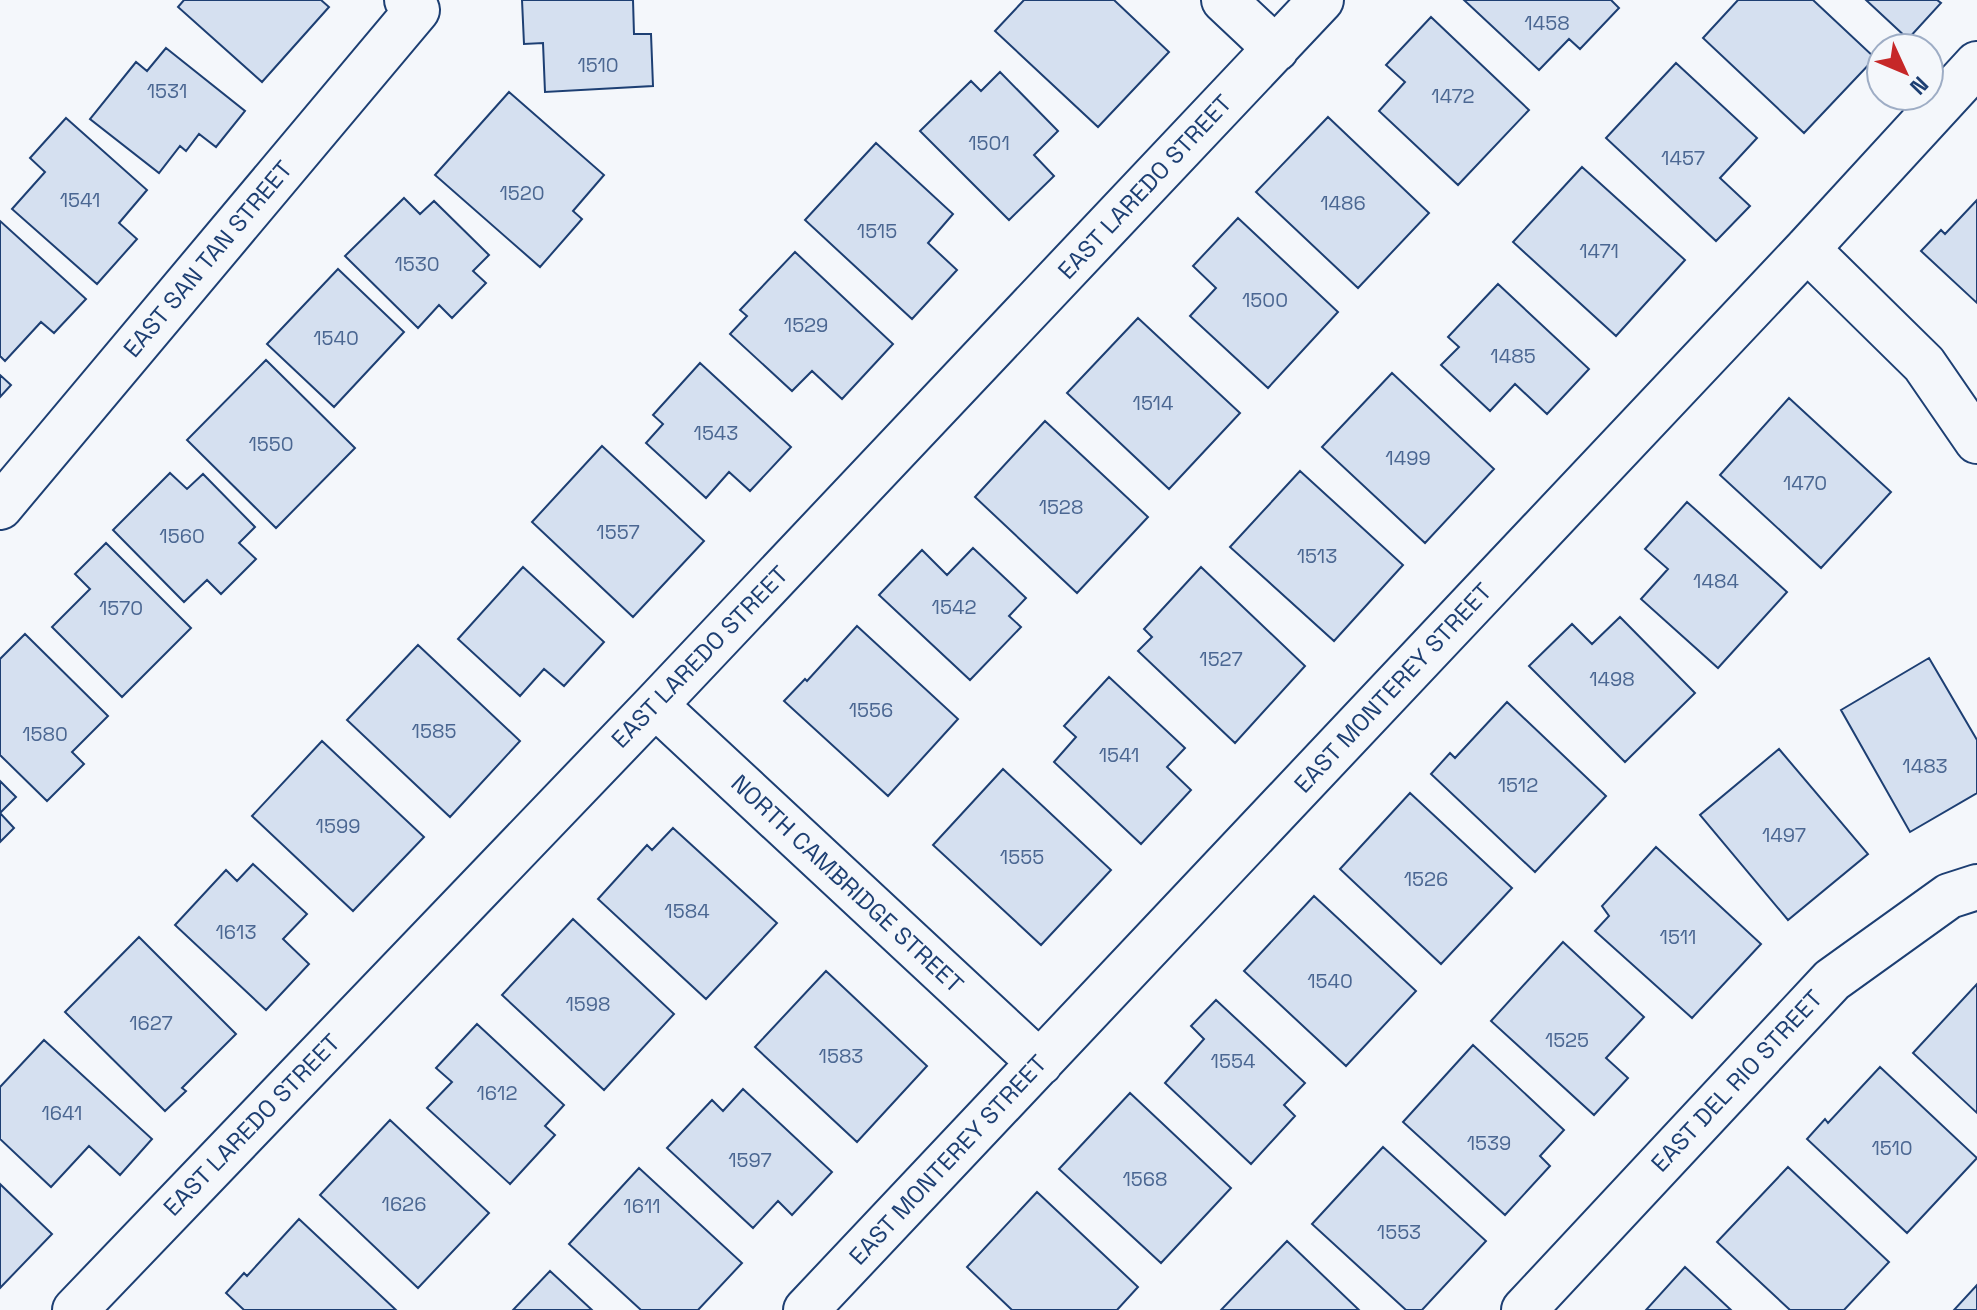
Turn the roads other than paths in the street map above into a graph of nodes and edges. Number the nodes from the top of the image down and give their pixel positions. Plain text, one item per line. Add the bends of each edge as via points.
1 (1224, 0) edge
2 (1321, 0) edge
3 (412, 5) edge
4 (1276, 49) junction
5 (1977, 64) edge
6 (1807, 249) junction
7 (1977, 441) edge
8 (0, 507) edge
9 (655, 705) junction
10 (1977, 887) edge
11 (1040, 1063) junction
12 (75, 1310) edge
13 (806, 1310) edge
14 (1524, 1310) edge

1 - 4 street
2 - 4 street, EAST LAREDO STREET
3 - 8 street, EAST SAN TAN STREET
4 - 9 street, EAST LAREDO STREET
5 - 6 street, EAST MONTEREY STREET
6 - 7 street via 1924,364
6 - 11 street, EAST MONTEREY STREET
9 - 11 street, NORTH CAMBRIDGE STREET
9 - 12 street, EAST LAREDO STREET
10 - 14 street, EAST DEL RIO STREET via 1949,896 1832,980
11 - 13 street, EAST MONTEREY STREET

